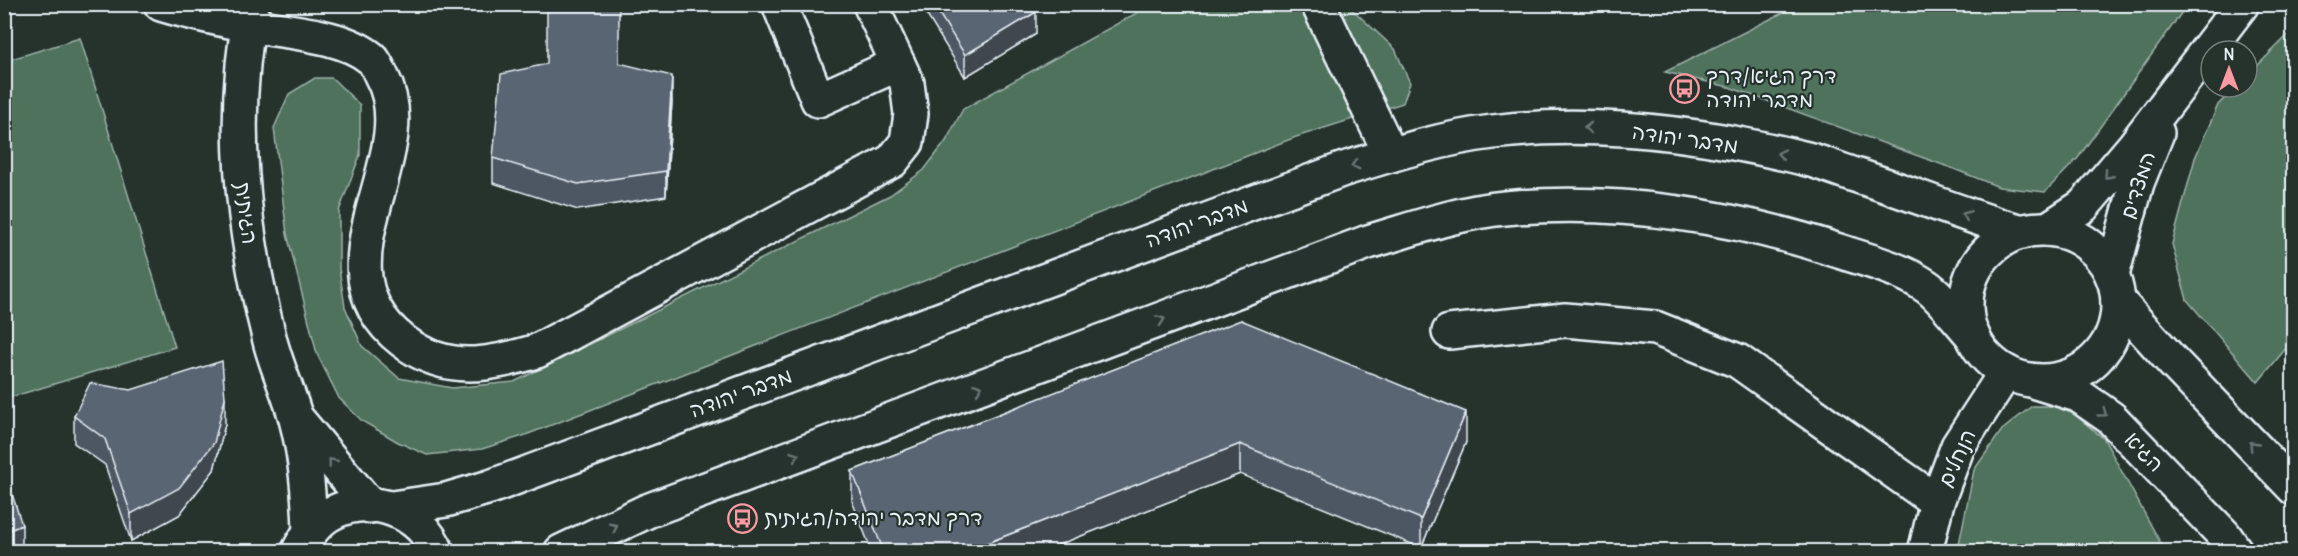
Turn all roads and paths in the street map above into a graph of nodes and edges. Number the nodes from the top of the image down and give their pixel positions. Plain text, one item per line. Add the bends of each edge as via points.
1 (160, 4) edge
2 (779, 4) edge
3 (870, 4) edge
4 (1318, 4) edge
5 (2242, 4) edge
6 (251, 15) edge
7 (898, 64) junction
8 (2172, 98) junction
9 (1391, 155) junction
10 (2035, 231) junction
11 (2115, 288) junction
12 (1449, 332) dead end
13 (1973, 336) junction
14 (2019, 376) junction
15 (295, 416) junction
16 (2294, 488) edge
17 (1937, 502) junction
18 (381, 507) junction
19 (304, 541) edge
20 (437, 552) edge
21 (561, 552) edge
22 (1925, 552) edge
23 (2236, 552) edge

1 - 6 street via 192,14
2 - 7 street via 818,100
3 - 7 street
4 - 9 street
5 - 8 street, המצדים
6 - 7 street via 346,44 372,59 385,83 392,113 363,265 370,300 389,330 413,349 472,365 537,351 892,161 907,142 911,114 907,82
6 - 15 street, הגיתית via 239,143 245,214 271,343
8 -> 10 street, המצדים via 2083,206
8 - 11 street, המצדים via 2137,183
10 -> 9 street, מדבר יהודה via 1973,218 1920,196 1809,160 1691,136 1587,127 1494,132
9 -> 18 street, מדבר יהודה via 1344,169 490,487 446,500
10 - 11 street via 2069,233 2087,243 2102,257
10 - 13 street via 1998,242 1980,261 1968,285 1966,310
11 - 14 street via 2116,323 2108,343 2093,360 2075,374 2054,380
16 -> 11 street via 2172,361
12 - 17 street via 1565,320 1655,328 1738,361
13 - 14 street via 1986,356
21 -> 13 street via 647,511 1368,242 1447,219 1503,208 1586,205 1680,212 1788,234 1890,268 1928,287
14 - 17 street, הנחלים via 1958,446
14 -> 23 street, הגיא via 2078,395 2111,418
18 -> 15 street, הגיתית
15 - 19 street, הגיתית via 308,483
17 - 22 street, הנחלים
18 - 19 street, מדבר יהודה via 355,505 330,514
18 - 20 street via 416,520

